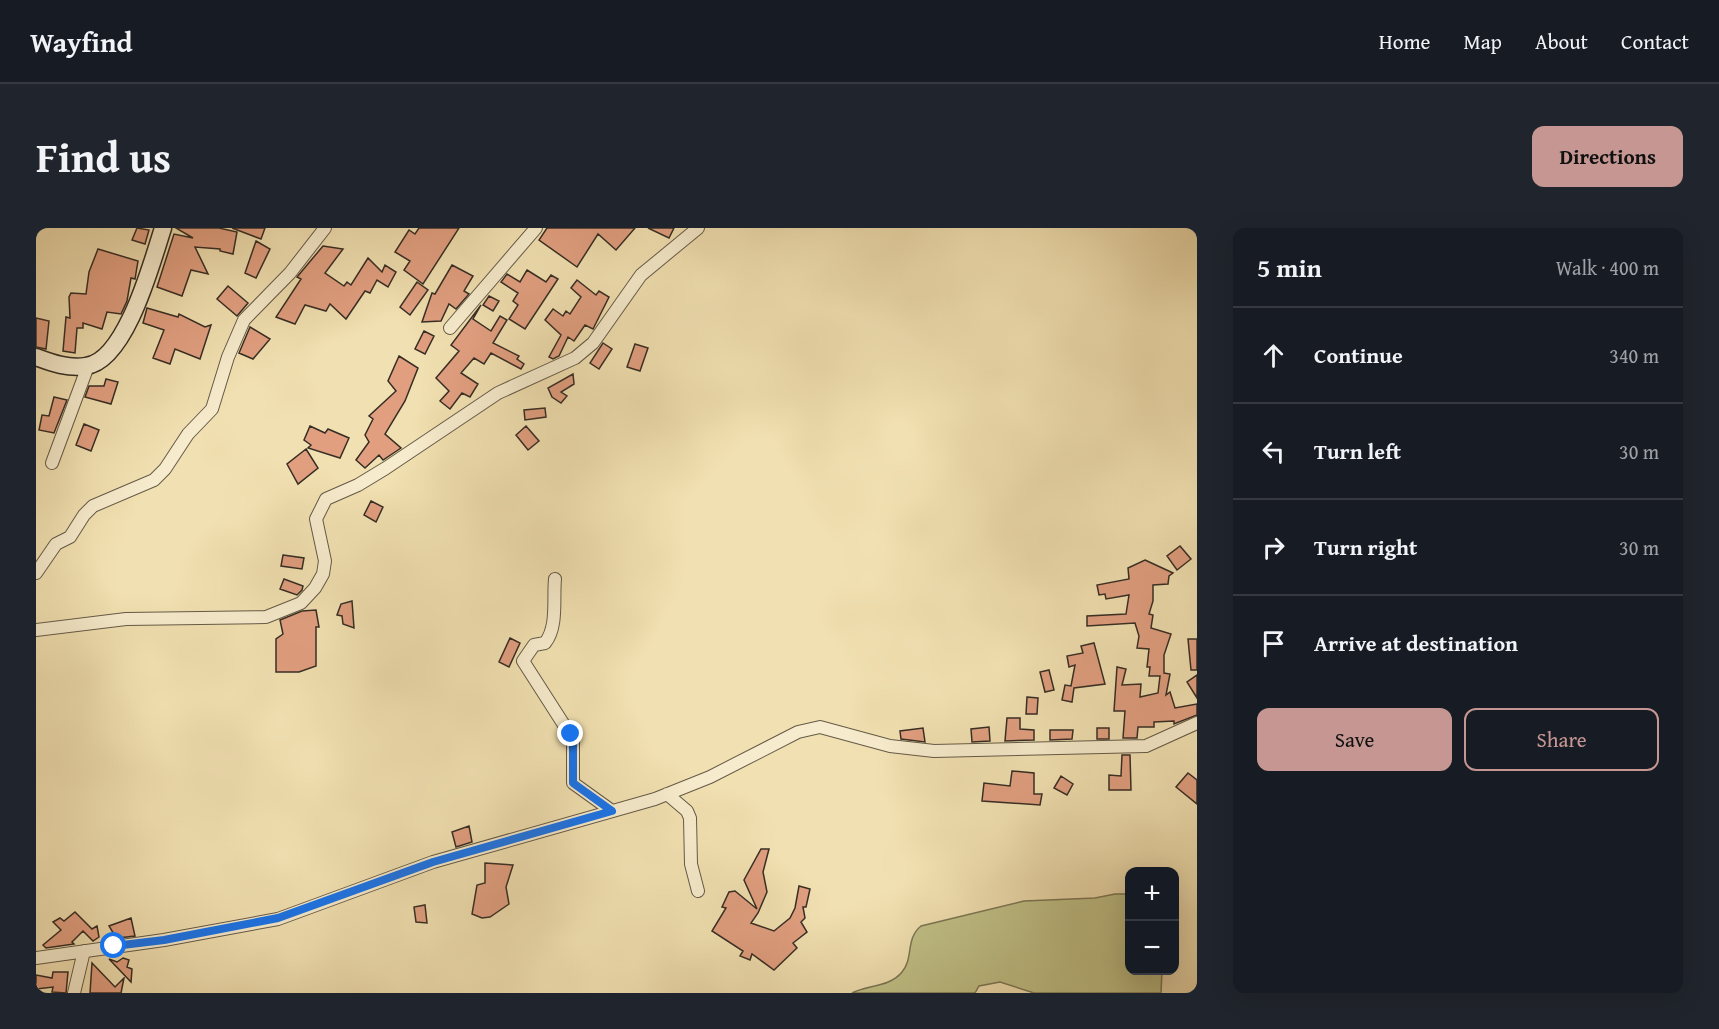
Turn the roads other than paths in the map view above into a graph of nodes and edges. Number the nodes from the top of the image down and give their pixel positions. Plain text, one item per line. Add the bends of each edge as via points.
1 (163, 228) edge
2 (324, 228) edge
3 (536, 228) edge
4 (698, 228) edge
5 (450, 328) dead end
6 (36, 357) edge
7 (88, 366) junction
8 (52, 463) dead end
9 (36, 573) edge
10 (555, 579) dead end
11 (36, 630) edge
12 (1197, 723) edge
13 (668, 794) junction
14 (612, 811) junction
15 (698, 891) dead end
16 (84, 951) junction
17 (36, 958) edge
18 (74, 993) edge

1 - 7 street via 123,334 109,355
2 - 9 street via 290,273 244,320 212,409 188,434 165,469 154,480 93,506 70,537 56,544
3 - 5 street
4 - 11 street via 641,275 593,343 575,358 498,393 386,468 326,499 316,519 325,561 323,574 301,603 266,617 126,619
6 - 7 street via 62,366
7 - 8 street
10 - 14 street via 554,622 548,639 534,645 524,661 573,739 573,783
12 - 13 street via 1146,746 934,751 890,746 820,727 798,732
13 - 14 street
13 - 15 street via 690,818 691,864
14 - 16 street via 433,862 278,918
16 - 17 street
16 - 18 street

